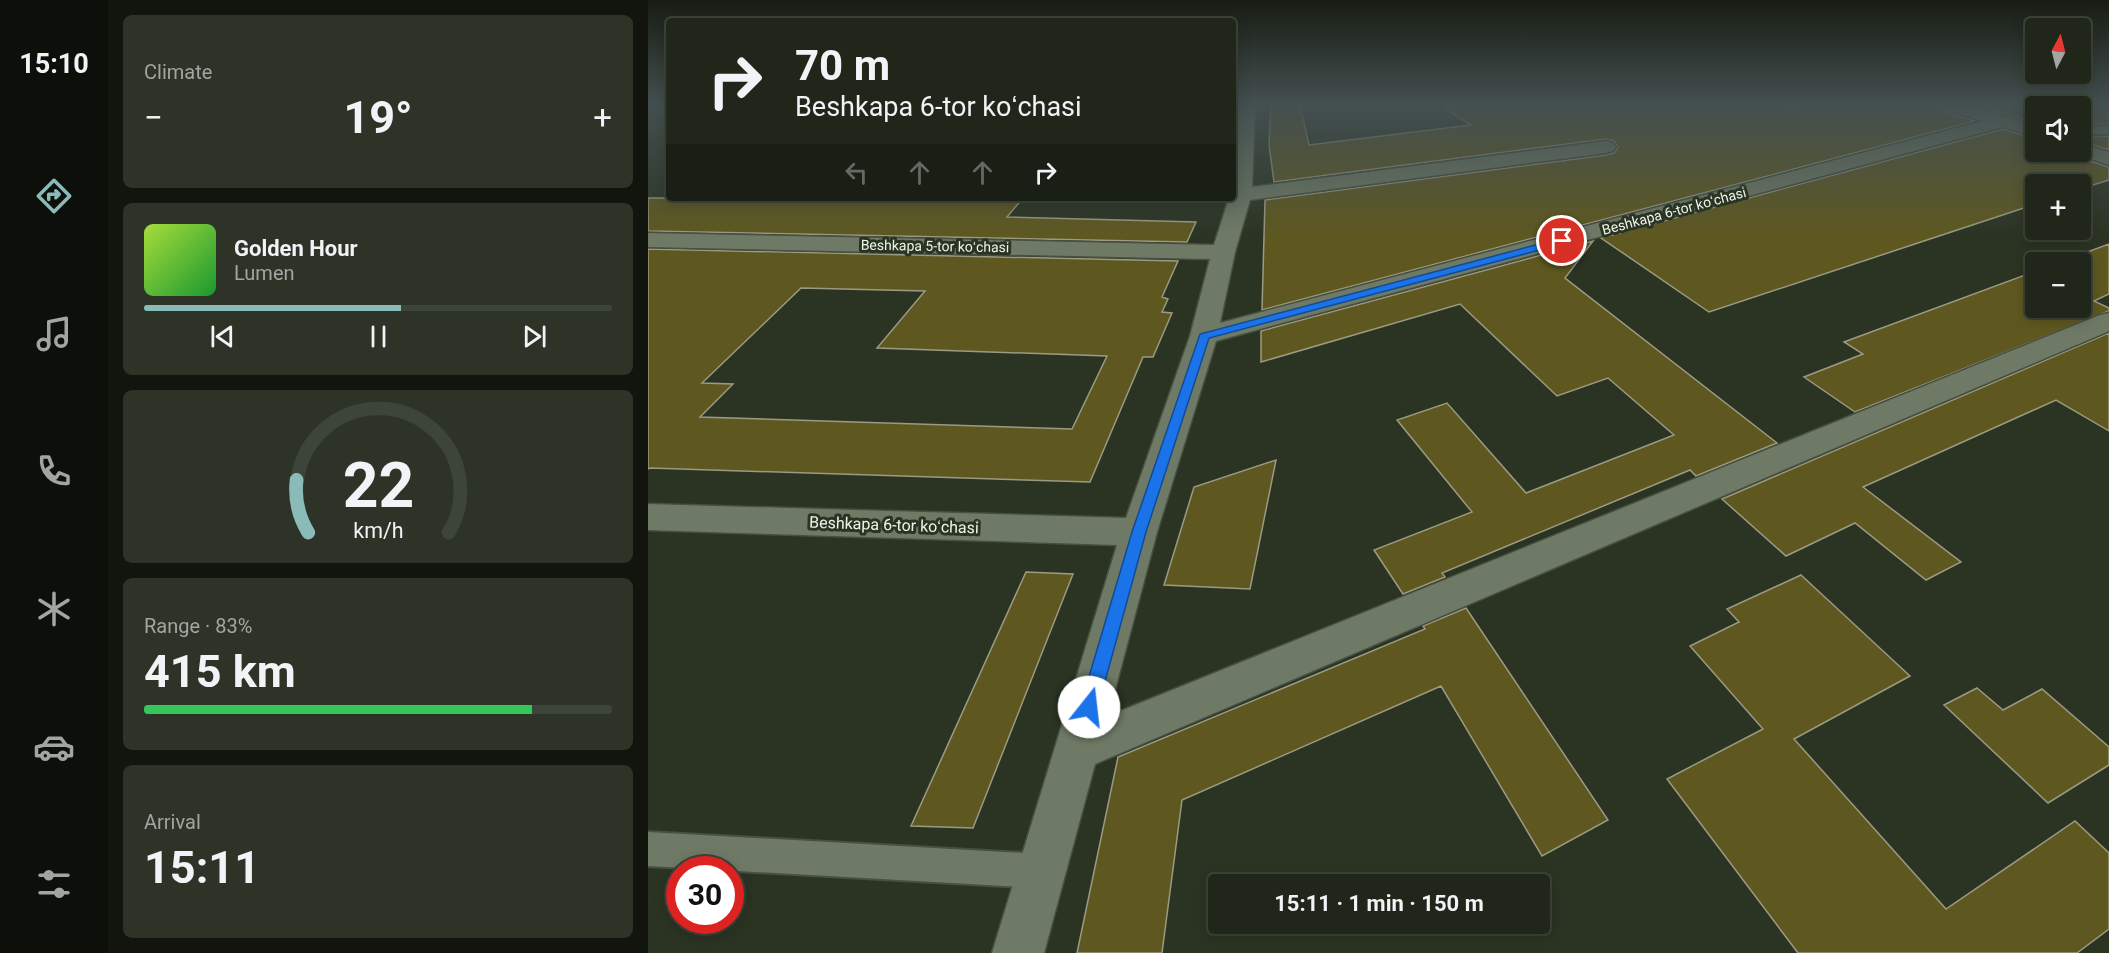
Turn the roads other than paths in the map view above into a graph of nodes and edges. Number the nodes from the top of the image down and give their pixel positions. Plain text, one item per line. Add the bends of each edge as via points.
1 (1243, 149) edge
2 (1587, 149) edge
3 (1889, 149) edge
4 (2091, 153) edge
5 (2109, 159) edge
6 (1241, 195) junction
7 (648, 240) edge
8 (1223, 252) junction
9 (2109, 321) edge
10 (1204, 336) junction
11 (648, 517) edge
12 (1139, 532) junction
13 (1077, 750) junction
14 (648, 849) edge
15 (1042, 871) junction
16 (1018, 953) edge

1 - 6 street
2 - 6 street
3 - 10 street, Beshkapa 6-tor koʻchasi via 1831,169
4 - 5 street
6 - 8 street
7 - 8 street, Beshkapa 5-tor koʻchasi
8 - 10 street
9 - 13 street
10 - 12 street
11 - 12 street, Beshkapa 6-tor koʻchasi
12 - 13 street
13 - 15 street
14 - 15 lane
15 - 16 street

